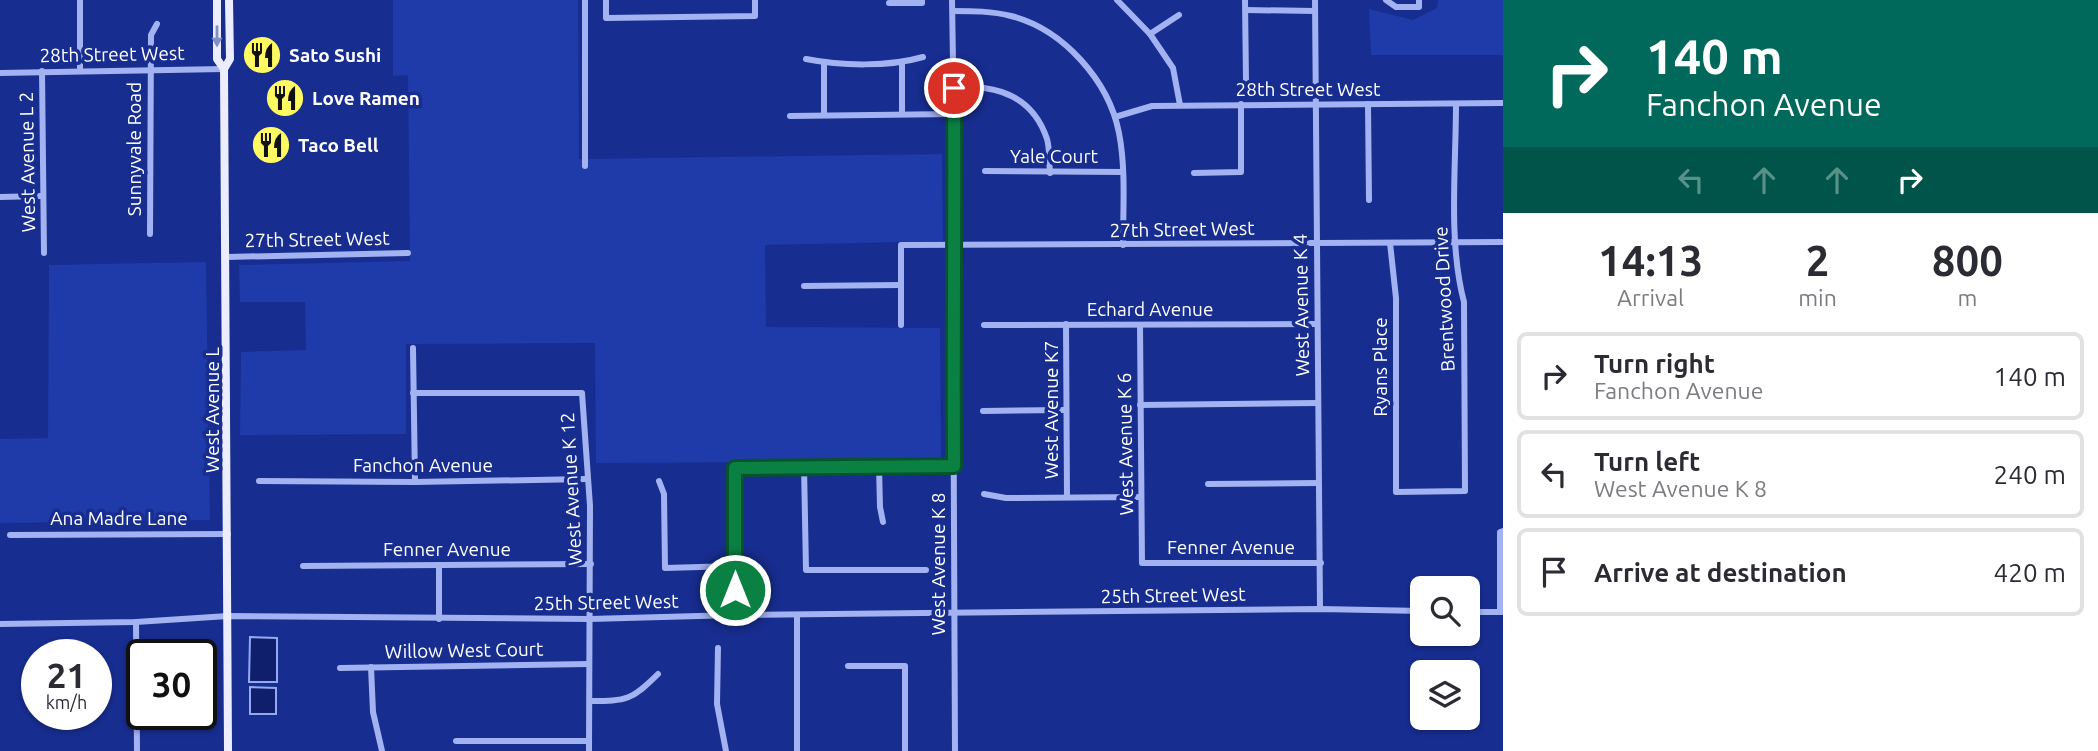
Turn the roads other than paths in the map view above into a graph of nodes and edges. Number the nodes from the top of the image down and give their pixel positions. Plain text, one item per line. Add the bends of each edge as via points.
1 (80, 0) edge
2 (217, 0) edge
3 (229, 0) edge
4 (585, 0) edge
5 (606, 0) edge
6 (755, 0) edge
7 (922, 0) edge
8 (953, 0) edge
9 (1117, 0) edge
10 (1245, 0) edge
11 (1315, 0) edge
12 (1386, 0) edge
13 (1419, 0) edge
14 (889, 3) dead end
15 (1246, 10) junction
16 (953, 11) junction
17 (1315, 11) junction
18 (1179, 15) dead end
19 (157, 24) dead end
20 (1150, 34) junction
21 (923, 57) dead end
22 (806, 59) dead end
23 (824, 62) junction
24 (902, 63) junction
25 (224, 69) junction
26 (80, 70) junction
27 (150, 70) junction
28 (42, 71) junction
29 (0, 73) edge
30 (1246, 81) dead end
31 (984, 88) dead end
32 (1315, 103) junction
33 (1503, 103) edge
34 (1241, 104) junction
35 (1368, 104) junction
36 (1457, 104) junction
37 (1180, 105) junction
38 (824, 114) junction
39 (902, 114) junction
40 (954, 114) junction
41 (790, 116) dead end
42 (1115, 117) junction
43 (584, 166) dead end
44 (985, 172) dead end
45 (1123, 172) junction
46 (1050, 173) junction
47 (1194, 173) dead end
48 (42, 196) junction
49 (0, 197) edge
50 (1368, 200) dead end
51 (150, 234) dead end
52 (1456, 242) junction
53 (1503, 242) edge
54 (1316, 243) junction
55 (1390, 243) junction
56 (1123, 245) junction
57 (956, 246) junction
58 (44, 253) dead end
59 (408, 253) dead end
60 (227, 257) junction
61 (901, 285) junction
62 (804, 286) dead end
63 (901, 324) dead end
64 (1066, 324) junction
65 (1317, 324) junction
66 (984, 325) dead end
67 (1140, 325) junction
68 (412, 348) dead end
69 (413, 393) junction
70 (1318, 403) junction
71 (1140, 405) junction
72 (1066, 410) junction
73 (983, 411) dead end
74 (879, 466) junction
75 (954, 466) junction
76 (804, 467) junction
77 (587, 479) junction
78 (259, 481) dead end
79 (659, 481) dead end
80 (415, 482) junction
81 (1318, 483) junction
82 (1208, 484) dead end
83 (1396, 492) joint
84 (984, 494) dead end
85 (1067, 497) junction
86 (1141, 497) junction
87 (883, 522) dead end
88 (1503, 531) edge
89 (228, 534) junction
90 (10, 535) dead end
91 (1142, 563) joint
92 (1321, 563) junction
93 (591, 564) junction
94 (439, 565) junction
95 (303, 566) dead end
96 (735, 566) junction
97 (926, 570) dead end
98 (1320, 609) junction
99 (1410, 611) edge
100 (1480, 612) edge
101 (1502, 612) edge
102 (953, 614) junction
103 (735, 615) junction
104 (797, 616) junction
105 (228, 617) junction
106 (439, 619) junction
107 (590, 620) junction
108 (136, 622) junction
109 (0, 624) edge
110 (718, 648) dead end
111 (589, 664) junction
112 (848, 666) dead end
113 (371, 667) junction
114 (340, 668) dead end
115 (658, 674) dead end
116 (590, 701) junction
117 (589, 740) junction
118 (456, 741) dead end
119 (137, 751) edge
120 (228, 751) edge
121 (382, 751) edge
122 (589, 751) edge
123 (726, 751) edge
124 (797, 751) edge
125 (905, 751) edge
126 (955, 751) edge

1 - 26 street
2 -> 25 main road, West Avenue L via 217,59
3 - 25 main road, West Avenue L via 230,59
4 - 43 street
5 - 6 street via 606,18 755,16
7 - 14 street
8 - 16 street, West Avenue K 8
9 - 20 street
10 - 15 street
11 - 17 street, West Avenue K 4
12 - 13 street via 1396,7 1419,7
15 - 17 street
15 - 30 street
16 - 40 street, West Avenue K 8
16 - 42 street via 1013,16 1048,32 1094,76
17 - 32 street, West Avenue K 4
18 - 20 street
19 - 27 street, Sunnyvale Road via 151,35
20 - 37 street via 1173,68
21 - 24 street
22 - 23 street
23 - 24 street
23 - 38 street
24 - 39 street
25 - 27 street, 28th Street West
25 - 60 main road, West Avenue L
26 - 27 street, 28th Street West
26 - 28 street, 28th Street West
27 - 51 street, Sunnyvale Road
28 - 29 street, 28th Street West
28 - 48 street, West Avenue L 2
31 - 46 street via 1001,90 1029,108 1048,141
32 - 34 street, 28th Street West
32 - 35 street, 28th Street West
32 - 54 street, West Avenue K 4
33 - 36 street, 28th Street West
34 - 37 street, 28th Street West
34 - 47 street via 1241,172
35 - 36 street, 28th Street West
35 - 50 street
36 - 52 street, Brentwood Drive
37 - 42 street, 28th Street West via 1152,106
38 - 39 street
38 - 41 street
39 - 40 street
40 - 57 street, West Avenue K 8
42 - 45 street
44 - 46 street, Yale Court
45 - 46 street, Yale Court
45 - 56 street
48 - 49 street
48 - 58 street, West Avenue L 2
52 - 53 street, 27th Street West
52 - 55 street, 27th Street West
52 - 83 street, Brentwood Drive via 1464,302 1465,491
54 - 55 street, 27th Street West
54 - 56 street, 27th Street West
54 - 65 street, West Avenue K 4
55 - 83 street, Ryans Place via 1396,298
56 - 57 street, 27th Street West
57 - 61 street, 27th Street West via 901,245
57 - 75 street, West Avenue K 8
59 - 60 street, 27th Street West
60 - 89 main road, West Avenue L
61 - 62 street
61 - 63 street
64 - 66 street, Echard Avenue
64 - 67 street, Echard Avenue
64 - 72 street, West Avenue K7
65 - 67 street, Echard Avenue
65 - 70 street, West Avenue K 4
67 - 71 street, West Avenue K 6
68 - 69 street
69 - 77 street, West Avenue K 12 via 582,393
69 - 80 street
70 - 71 street
70 - 81 street, West Avenue K 4
71 - 86 street, West Avenue K 6
72 - 73 street
72 - 85 street, West Avenue K7
74 - 75 street
74 - 76 street
74 - 87 street
75 - 102 street, West Avenue K 8
76 - 96 street via 735,468
76 - 97 street via 806,570
77 - 80 street, Fanchon Avenue
77 - 93 street, West Avenue K 12
78 - 80 street, Fanchon Avenue
79 - 96 street via 664,494 665,568
81 - 82 street
81 - 92 street, West Avenue K 4
84 - 85 street
85 - 86 street
86 - 91 street, West Avenue K 6
88 - 101 street
89 - 90 street, Ana Madre Lane
89 - 105 main road, West Avenue L
91 - 92 street, Fenner Avenue
92 - 98 street, West Avenue K 4
93 - 94 street, Fenner Avenue
93 - 107 street, West Avenue K 12
94 - 95 street, Fenner Avenue
94 - 106 street
96 - 103 street
98 - 99 street, 25th Street West
98 - 102 street, 25th Street West
100 - 101 street
102 - 104 street, 25th Street West
102 - 126 street, West Avenue K 8
103 - 104 street, 25th Street West
103 - 107 street, 25th Street West
104 - 124 street
105 - 106 street, 25th Street West
105 - 108 street, 25th Street West
105 - 120 main road, West Avenue L
106 - 107 street, 25th Street West
107 - 111 street, West Avenue K 12
108 - 109 street, 25th Street West
108 - 119 street
110 - 123 street via 717,704
111 - 113 street, Willow West Court
111 - 116 street, West Avenue K 12
112 - 125 street via 905,666
113 - 114 street, Willow West Court
113 - 121 street via 373,712
115 - 116 street via 637,694 615,701
116 - 117 street, West Avenue K 12
117 - 118 street
117 - 122 street, West Avenue K 12

